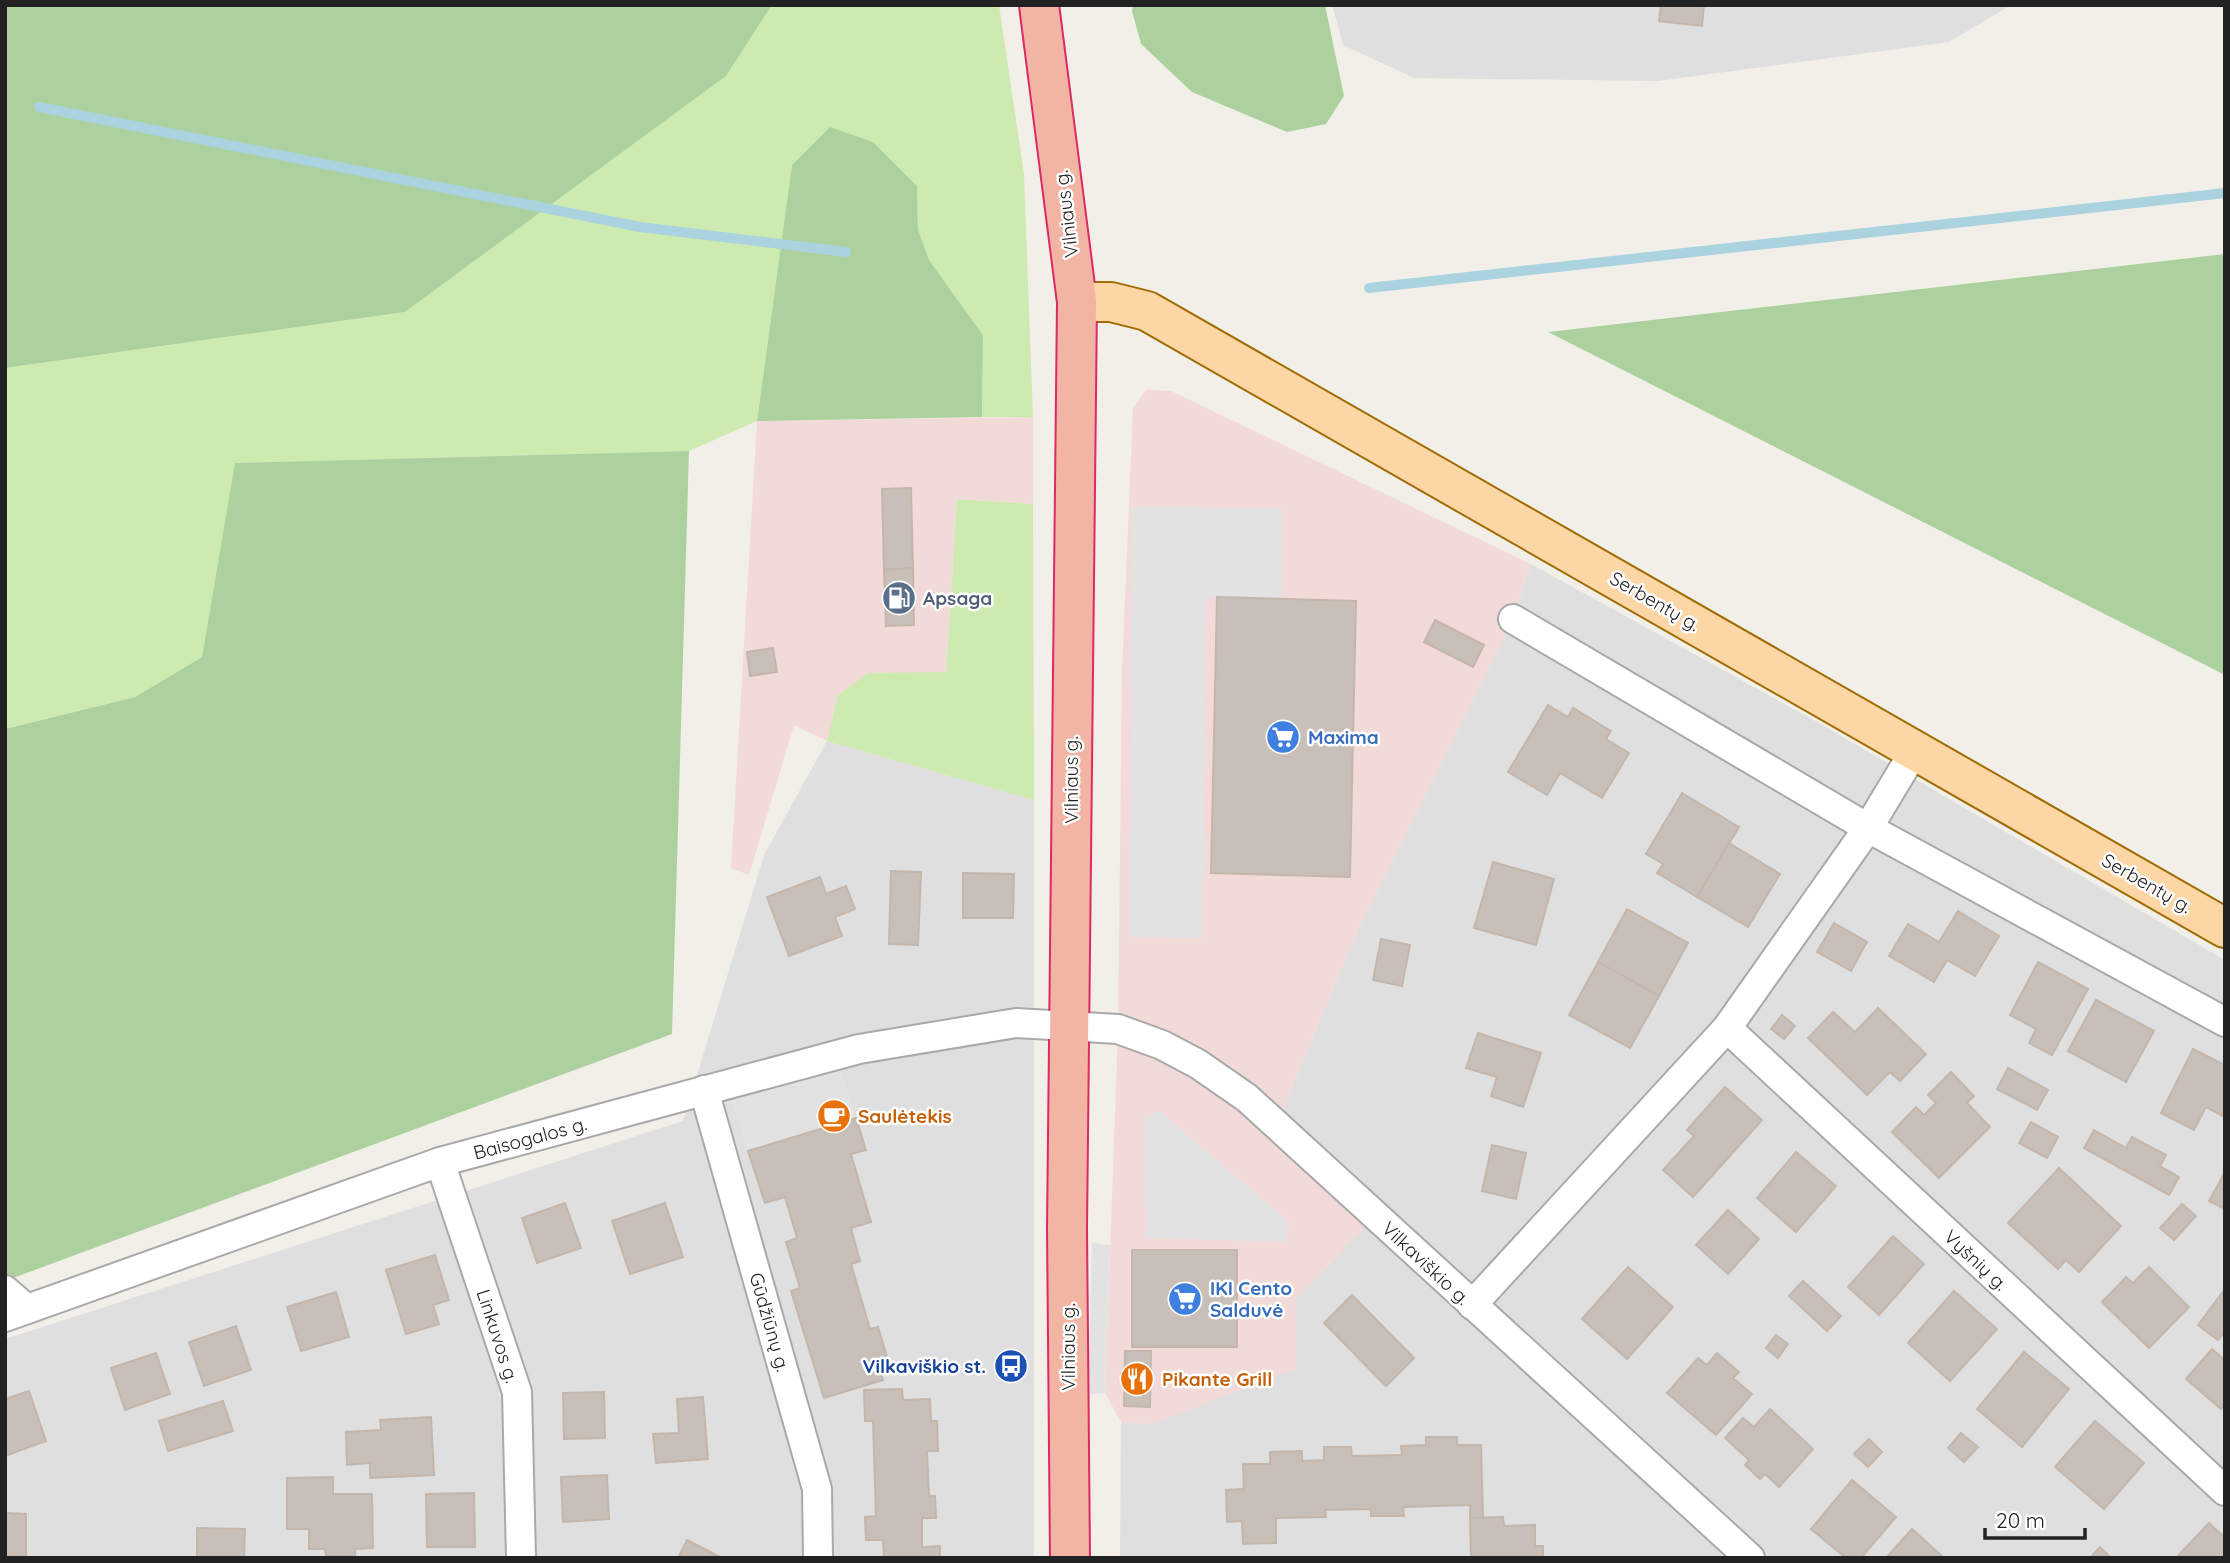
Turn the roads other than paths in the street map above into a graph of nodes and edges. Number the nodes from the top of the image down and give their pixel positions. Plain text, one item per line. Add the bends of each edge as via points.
1 (1039, 5) edge
2 (1077, 302) junction
3 (1513, 619) dead end
4 (1915, 750) junction
5 (1868, 828) junction
6 (2225, 928) edge
7 (2225, 1022) edge
8 (1070, 1024) junction
9 (1727, 1028) junction
10 (704, 1090) junction
11 (440, 1162) junction
12 (5, 1290) edge
13 (1472, 1305) junction
14 (16, 1313) edge
15 (2225, 1491) edge
16 (521, 1558) edge
17 (818, 1558) edge
18 (1070, 1558) edge
19 (1751, 1558) edge

1 - 2 highway, Vilniaus g.
2 - 4 main road, Serbentų g. via 1111,302 1147,311
2 - 8 highway, Vilniaus g.
3 - 5 street
4 - 5 street
4 - 6 main road, Serbentų g.
5 - 7 street
5 - 9 street
8 - 10 street, Baisogalos g. via 1016,1023 859,1049
8 - 13 street, Vilkaviškio g. via 1118,1029 1162,1045 1228,1084
8 - 18 highway, Vilniaus g.
9 - 13 street
9 - 15 street, Vyšnių g.
10 - 11 street, Baisogalos g.
10 - 17 street, Gūdžiūnų g. via 817,1489
11 - 14 street, Baisogalos g.
11 - 16 street, Linkuvos g. via 517,1392
12 - 14 street
13 - 19 street, Vilkaviškio g.

